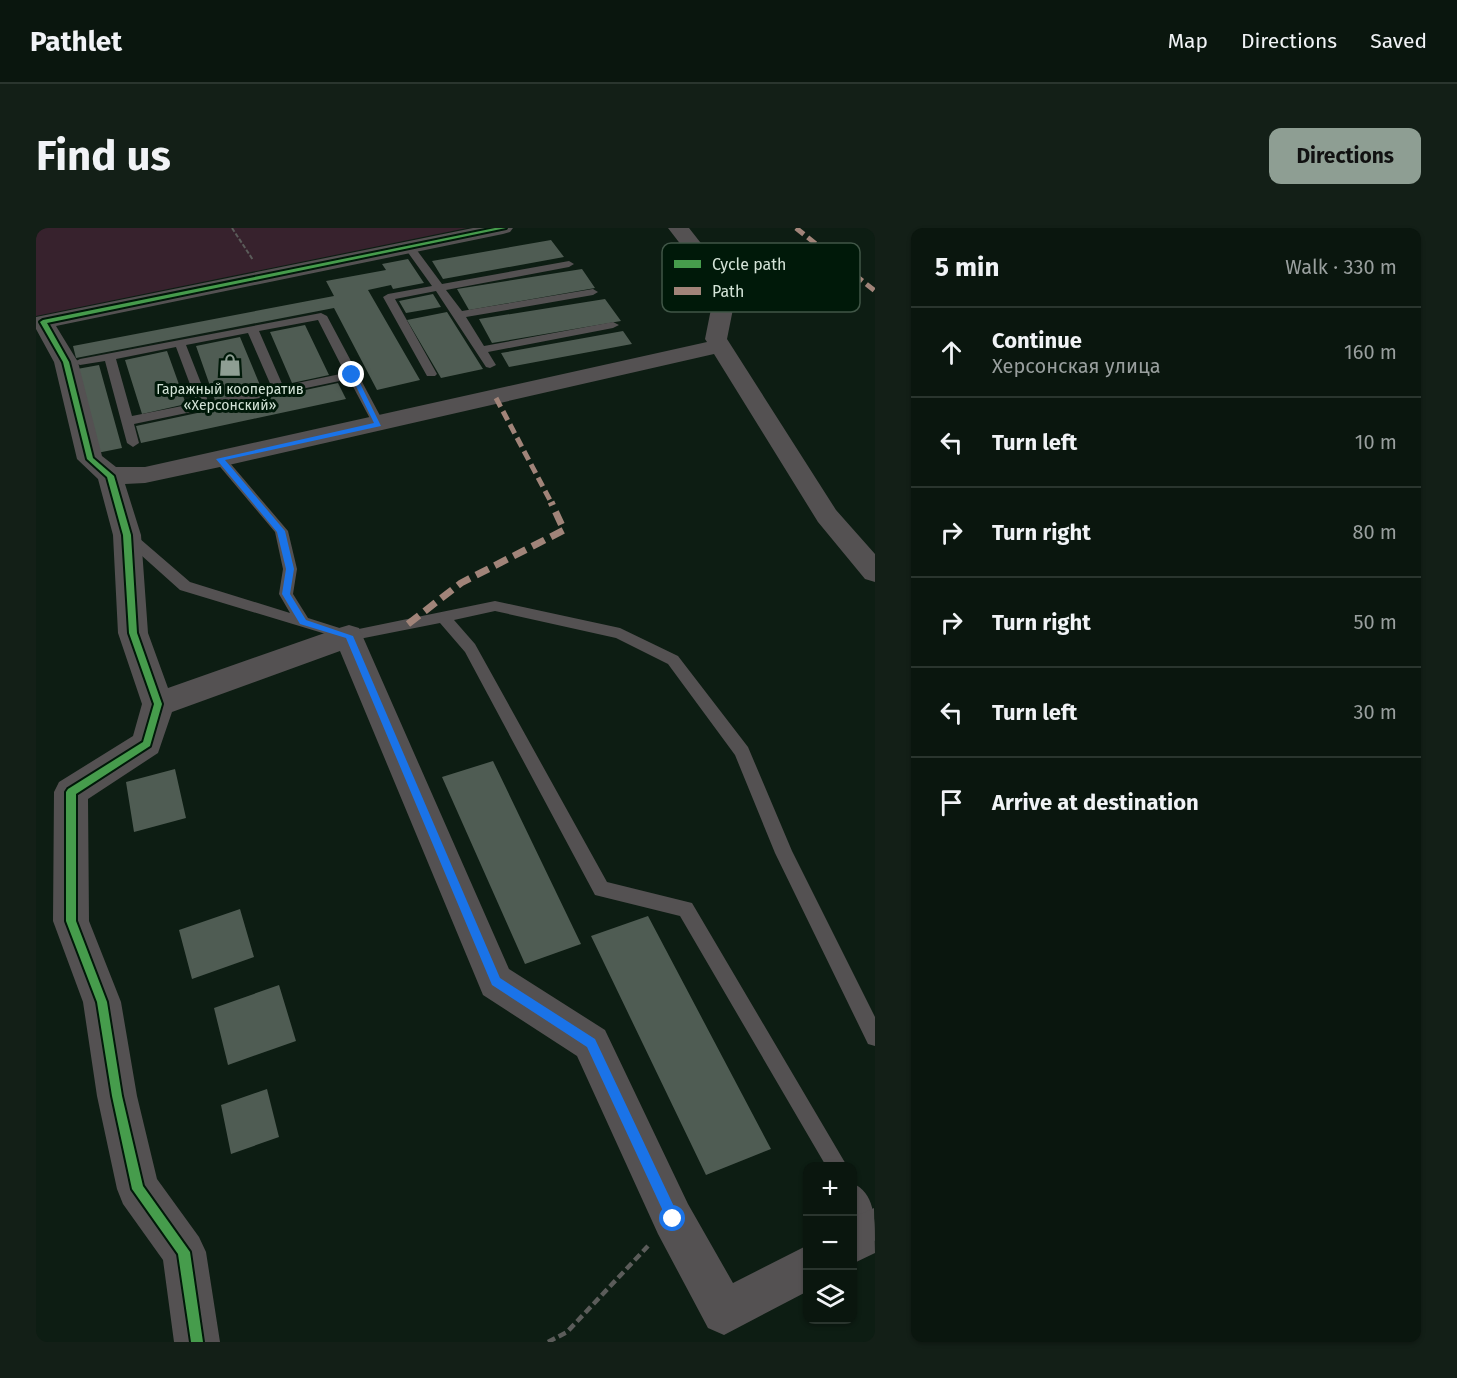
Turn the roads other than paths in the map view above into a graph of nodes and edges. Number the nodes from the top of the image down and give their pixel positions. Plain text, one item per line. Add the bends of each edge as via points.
1 (503, 228) edge
2 (678, 228) edge
3 (690, 243) edge
4 (409, 247) junction
5 (569, 264) dead end
6 (438, 287) junction
7 (593, 292) dead end
8 (721, 312) edge
9 (459, 315) junction
10 (39, 322) edge
11 (613, 325) dead end
12 (252, 329) junction
13 (180, 343) junction
14 (720, 346) junction
15 (480, 350) junction
16 (110, 357) junction
17 (80, 362) dead end
18 (490, 365) dead end
19 (432, 374) dead end
20 (352, 375) junction
21 (279, 390) junction
22 (204, 406) junction
23 (128, 422) junction
24 (379, 424) junction
25 (133, 443) dead end
26 (220, 459) junction
27 (110, 476) junction
28 (127, 535) junction
29 (875, 572) edge
30 (443, 616) junction
31 (303, 622) junction
32 (349, 636) junction
33 (158, 704) junction
34 (875, 1037) edge
35 (834, 1162) edge
36 (857, 1201) edge
37 (875, 1230) edge
38 (857, 1239) edge
39 (803, 1269) edge
40 (197, 1342) edge

1 - 4 street
2 - 3 street
4 - 6 lane
4 - 10 street
5 - 6 lane
6 - 9 lane
6 - 19 lane via 388,297
7 - 9 lane
8 - 14 street via 716,339
9 - 15 lane
10 - 27 street via 66,362 90,459
11 - 15 lane
12 - 13 lane
12 - 20 lane via 321,316
12 - 21 lane
13 - 16 lane
13 - 22 lane
14 - 24 street
14 - 29 street via 827,516
15 - 18 lane
16 - 17 lane
16 - 23 lane
20 - 21 lane
20 - 24 lane
21 - 22 lane
22 - 23 lane
23 - 25 lane
24 - 26 street
26 - 27 street via 145,475
26 - 31 lane via 281,531 290,569 286,594
27 - 28 street
28 - 31 lane via 184,586
28 - 33 street via 133,633
30 - 32 lane
30 - 34 lane via 495,606 620,633 673,660 742,752 784,854
30 - 35 lane via 470,648 601,889 686,909
31 - 32 lane
32 - 33 street
32 - 39 street via 496,982 591,1043 673,1219 724,1312
33 - 40 street via 147,744 71,792 71,921 102,1002 117,1096 138,1189 184,1252
36 - 37 lane
37 - 38 street

